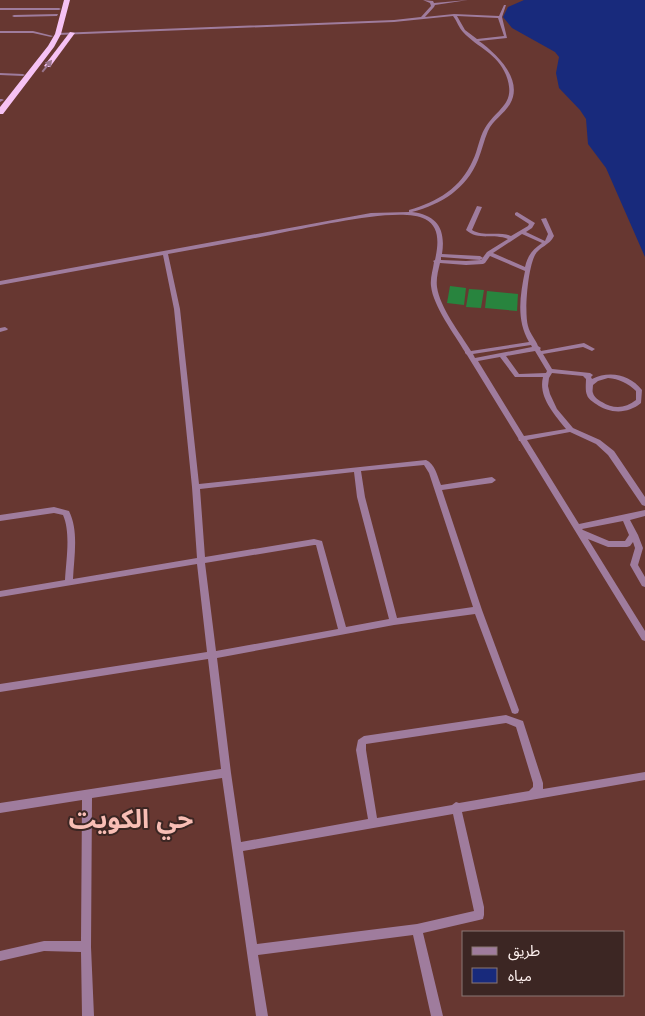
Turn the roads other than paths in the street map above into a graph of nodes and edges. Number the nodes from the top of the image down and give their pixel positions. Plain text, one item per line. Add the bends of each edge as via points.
1 (62, 0) edge
2 (425, 0) edge
3 (466, 0) edge
4 (433, 4) junction
5 (505, 6) dead end
6 (0, 9) edge
7 (58, 12) junction
8 (454, 15) junction
9 (14, 16) dead end
10 (500, 17) junction
11 (420, 18) junction
12 (191, 28) junction
13 (0, 32) edge
14 (72, 33) junction
15 (56, 34) junction
16 (477, 40) junction
17 (0, 74) edge
18 (23, 75) junction
19 (16, 92) junction
20 (1, 102) edge
21 (0, 112) edge
22 (479, 207) dead end
23 (404, 212) junction
24 (516, 214) dead end
25 (544, 219) dead end
26 (521, 232) junction
27 (512, 239) junction
28 (546, 243) junction
29 (166, 255) junction
30 (488, 255) junction
31 (437, 258) junction
32 (527, 270) junction
33 (0, 283) edge
34 (0, 287) edge
35 (538, 348) junction
36 (592, 349) dead end
37 (468, 353) junction
38 (502, 355) junction
39 (472, 360) junction
40 (548, 373) junction
41 (585, 375) junction
42 (606, 376) junction
43 (590, 384) junction
44 (571, 430) junction
45 (521, 439) junction
46 (357, 469) junction
47 (492, 480) dead end
48 (196, 488) junction
49 (438, 488) junction
50 (645, 503) edge
51 (645, 514) edge
52 (0, 518) edge
53 (625, 518) junction
54 (578, 530) junction
55 (634, 535) junction
56 (200, 561) junction
57 (68, 583) junction
58 (645, 584) edge
59 (0, 594) edge
60 (478, 610) junction
61 (394, 622) junction
62 (342, 631) junction
63 (645, 638) edge
64 (212, 655) junction
65 (0, 688) edge
66 (515, 710) dead end
67 (226, 773) junction
68 (645, 776) edge
69 (87, 795) junction
70 (532, 795) junction
71 (0, 808) edge
72 (456, 808) junction
73 (373, 822) junction
74 (239, 846) junction
75 (417, 929) junction
76 (86, 947) junction
77 (254, 950) junction
78 (0, 956) edge
79 (88, 1016) edge
80 (262, 1016) edge
81 (438, 1016) edge

1 - 7 highway
1 - 15 highway
2 - 4 street
3 - 4 street
4 - 11 street
5 - 10 street
6 - 7 street
7 - 9 street
7 - 15 highway
8 - 10 street
8 - 11 street
8 - 16 street via 465,33
10 - 16 street via 506,37
11 - 12 street
12 - 14 street
12 - 15 street
13 - 15 street
14 - 15 street
19 -> 14 highway via 41,74
15 - 18 highway
15 - 19 highway via 44,57
16 - 23 street via 494,52 506,69 512,87 511,98 488,127 473,167 456,188 428,208
17 - 18 street
18 - 20 highway
19 - 21 highway
22 - 27 street via 469,230 471,232 504,234
23 - 29 street
23 - 31 street via 421,215 436,226 440,240
24 - 26 street via 532,223
25 - 28 street via 551,234
26 - 27 street
26 - 28 street
27 - 30 street
28 - 32 street via 531,256
29 - 33 street
29 - 34 street
29 - 48 street via 177,309
30 - 31 street via 479,263
30 - 32 street
31 - 37 street via 434,286 439,302
32 - 35 street via 524,323
35 - 36 street via 584,345
35 - 37 street
35 - 38 street
35 - 40 street
37 - 39 street
38 - 39 street
38 - 40 street via 517,376
39 - 45 street
40 - 41 street
40 - 44 street via 546,391 554,410
41 - 42 street
41 - 43 street
42 - 43 street
42 - 43 street via 634,384 639,390 636,405 624,409 606,407 590,395
44 - 45 street
44 - 50 street via 598,442 611,453
45 - 54 street
46 - 48 street
46 - 49 street via 426,462
46 - 61 street via 361,497
47 - 49 street
48 - 56 street
49 - 60 street
51 - 53 street
52 - 57 street via 54,510 66,513 70,530
53 - 54 street
53 - 55 street
54 - 55 street via 616,546 627,544
54 - 63 street
55 - 58 street via 640,548 634,565
56 - 57 street
56 - 62 street via 318,543
56 - 64 street
57 - 59 street
60 - 61 street
60 - 66 street
61 - 62 street
62 - 64 street
64 - 65 street
64 - 67 street
67 - 69 street
67 - 74 street
68 - 70 street
69 - 71 street
69 - 76 street
70 - 72 street
70 - 73 street via 538,789 538,783 520,724 506,719 364,740 361,750
72 - 73 street
72 - 75 street via 479,915
73 - 74 street
74 - 77 street
75 - 77 street
75 - 81 street
76 - 78 street via 44,946
76 - 79 street
77 - 80 street

